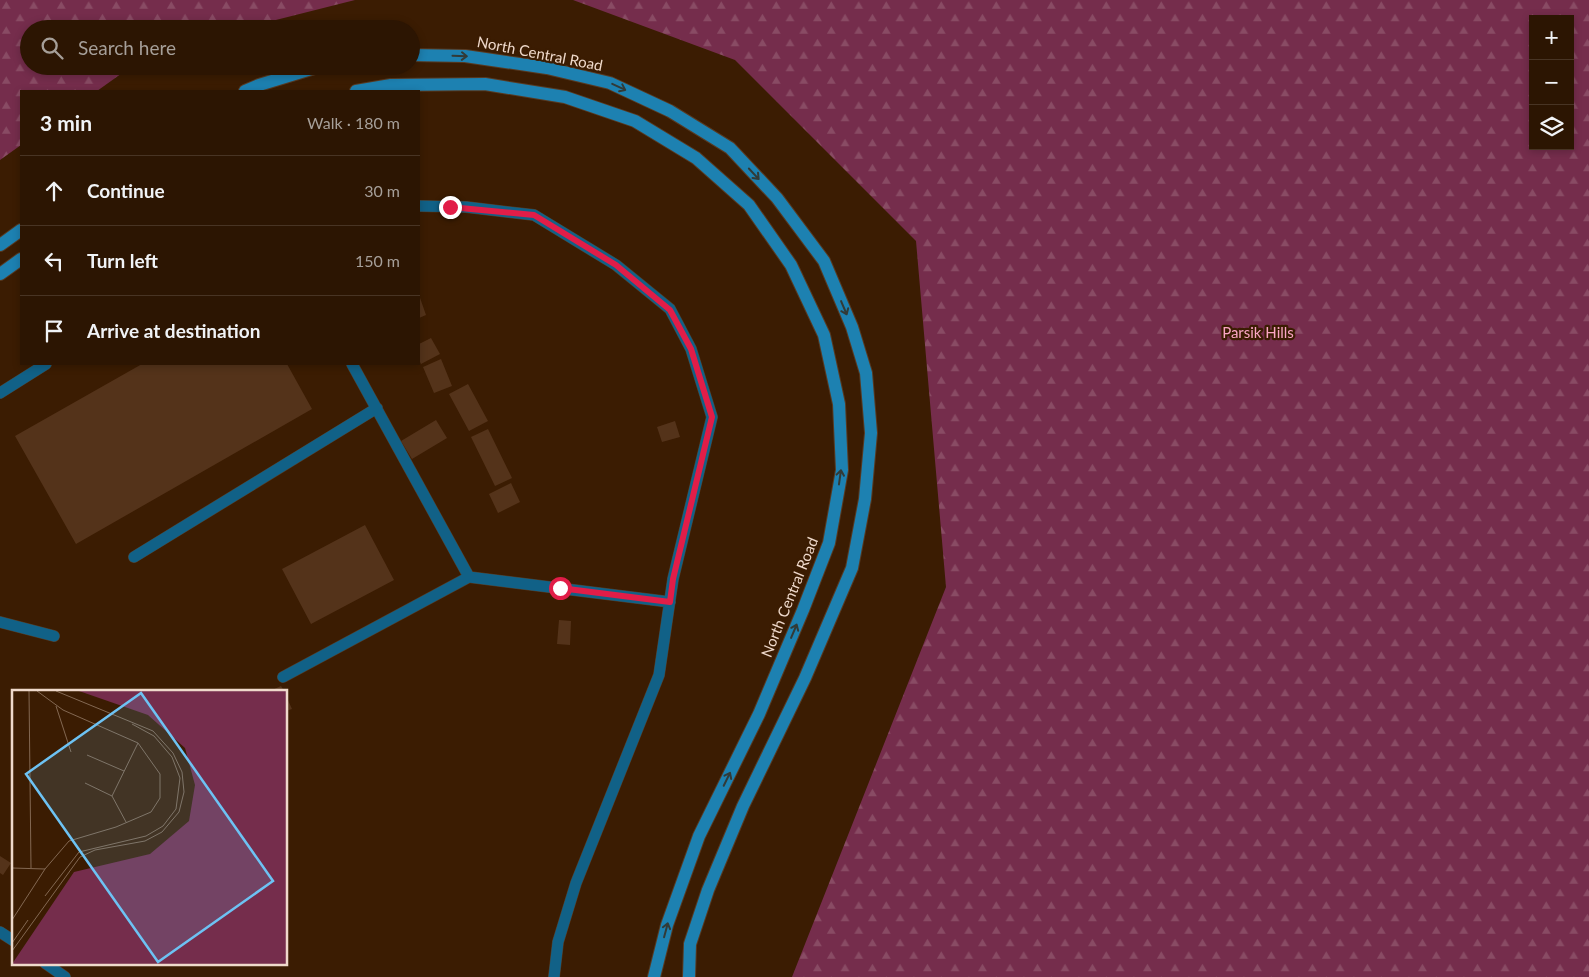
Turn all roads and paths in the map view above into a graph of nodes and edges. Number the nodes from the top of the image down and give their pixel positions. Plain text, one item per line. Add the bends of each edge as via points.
1 (420, 55) edge
2 (292, 75) edge
3 (247, 90) edge
4 (362, 90) edge
5 (420, 206) edge
6 (20, 231) edge
7 (0, 245) edge
8 (20, 260) edge
9 (0, 274) edge
10 (44, 365) edge
11 (353, 365) edge
12 (0, 393) edge
13 (377, 408) junction
14 (134, 557) dead end
15 (469, 577) junction
16 (670, 602) junction
17 (0, 622) edge
18 (54, 636) dead end
19 (283, 677) dead end
20 (0, 932) edge
21 (12, 940) edge
22 (46, 964) edge
23 (65, 977) edge
24 (554, 977) edge
25 (654, 977) edge
26 (688, 977) edge

1 -> 26 main road, North Central Road via 465,56 547,68 610,83 670,111 730,148 777,198 824,262 852,327 866,373 871,433 865,499 852,568 708,890 690,944
2 - 3 main road
25 -> 4 main road, North Central Road via 667,925 700,836 759,714 829,543 842,470 839,404 824,335 791,265 750,205 696,158 635,121 565,97 485,84 391,85
5 - 16 lane via 466,207 534,215 616,265 670,310 691,349 712,417
6 - 7 main road
8 - 9 main road
10 - 12 lane
11 - 13 lane
13 - 14 lane
13 - 15 lane
15 - 16 lane
15 - 19 lane
16 - 24 lane via 659,675 576,883 558,942
17 - 18 lane
20 - 21 lane
22 - 23 lane

